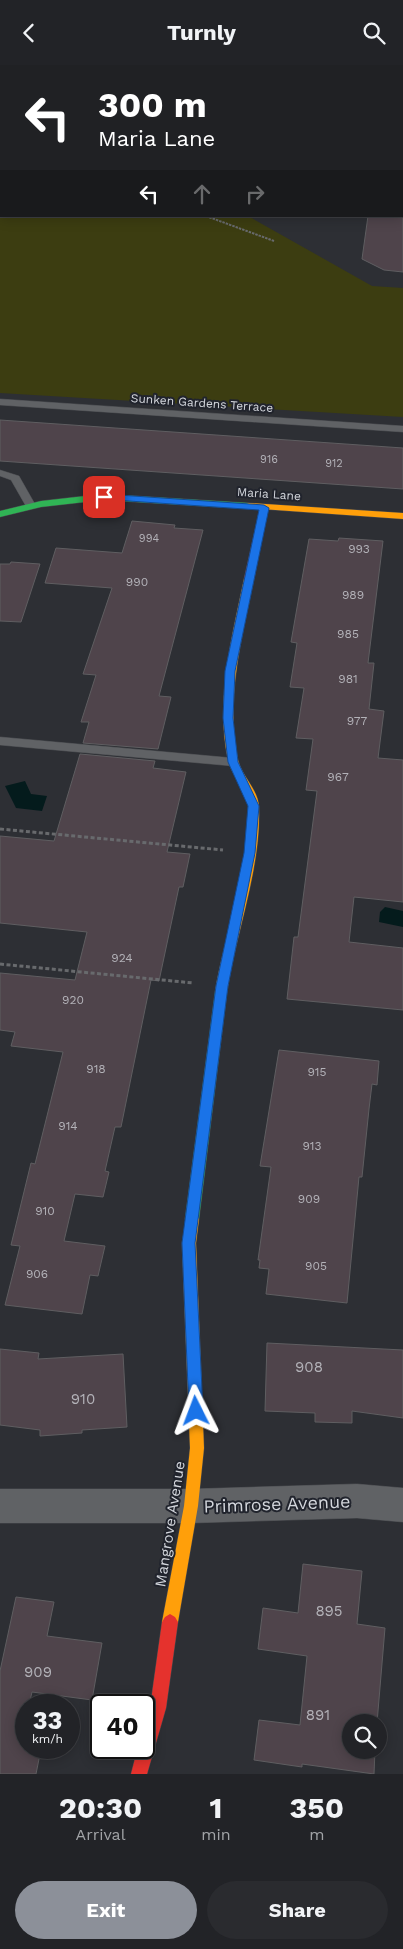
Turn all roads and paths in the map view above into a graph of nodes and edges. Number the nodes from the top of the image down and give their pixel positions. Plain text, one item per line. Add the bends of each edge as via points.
1 (209, 217) edge
2 (274, 241) dead end
3 (0, 402) edge
4 (403, 429) edge
5 (0, 473) edge
6 (31, 506) junction
7 (264, 508) junction
8 (0, 515) edge
9 (403, 516) edge
10 (0, 741) edge
11 (233, 762) junction
12 (0, 829) edge
13 (250, 853) junction
14 (0, 963) edge
15 (222, 986) junction
16 (403, 1505) edge
17 (0, 1506) edge
18 (191, 1506) junction
19 (139, 1774) edge

1 - 2 path
3 - 4 lane, Sunken Gardens Terrace
5 - 6 lane via 15,478
6 - 7 street, Maria Lane via 72,499 134,498
6 - 8 street, Maria Lane
7 - 9 street, Maria Lane
7 - 11 street, Mangrove Avenue via 230,671 228,718
10 - 11 lane
11 - 13 street, Mangrove Avenue via 254,806
12 - 13 path
13 - 15 street, Mangrove Avenue
14 - 15 path
15 - 18 street, Mangrove Avenue via 189,1243 197,1448
16 - 18 street, Primrose Avenue via 357,1501
17 - 18 street, Primrose Avenue
18 - 19 street, Mangrove Avenue via 158,1708

